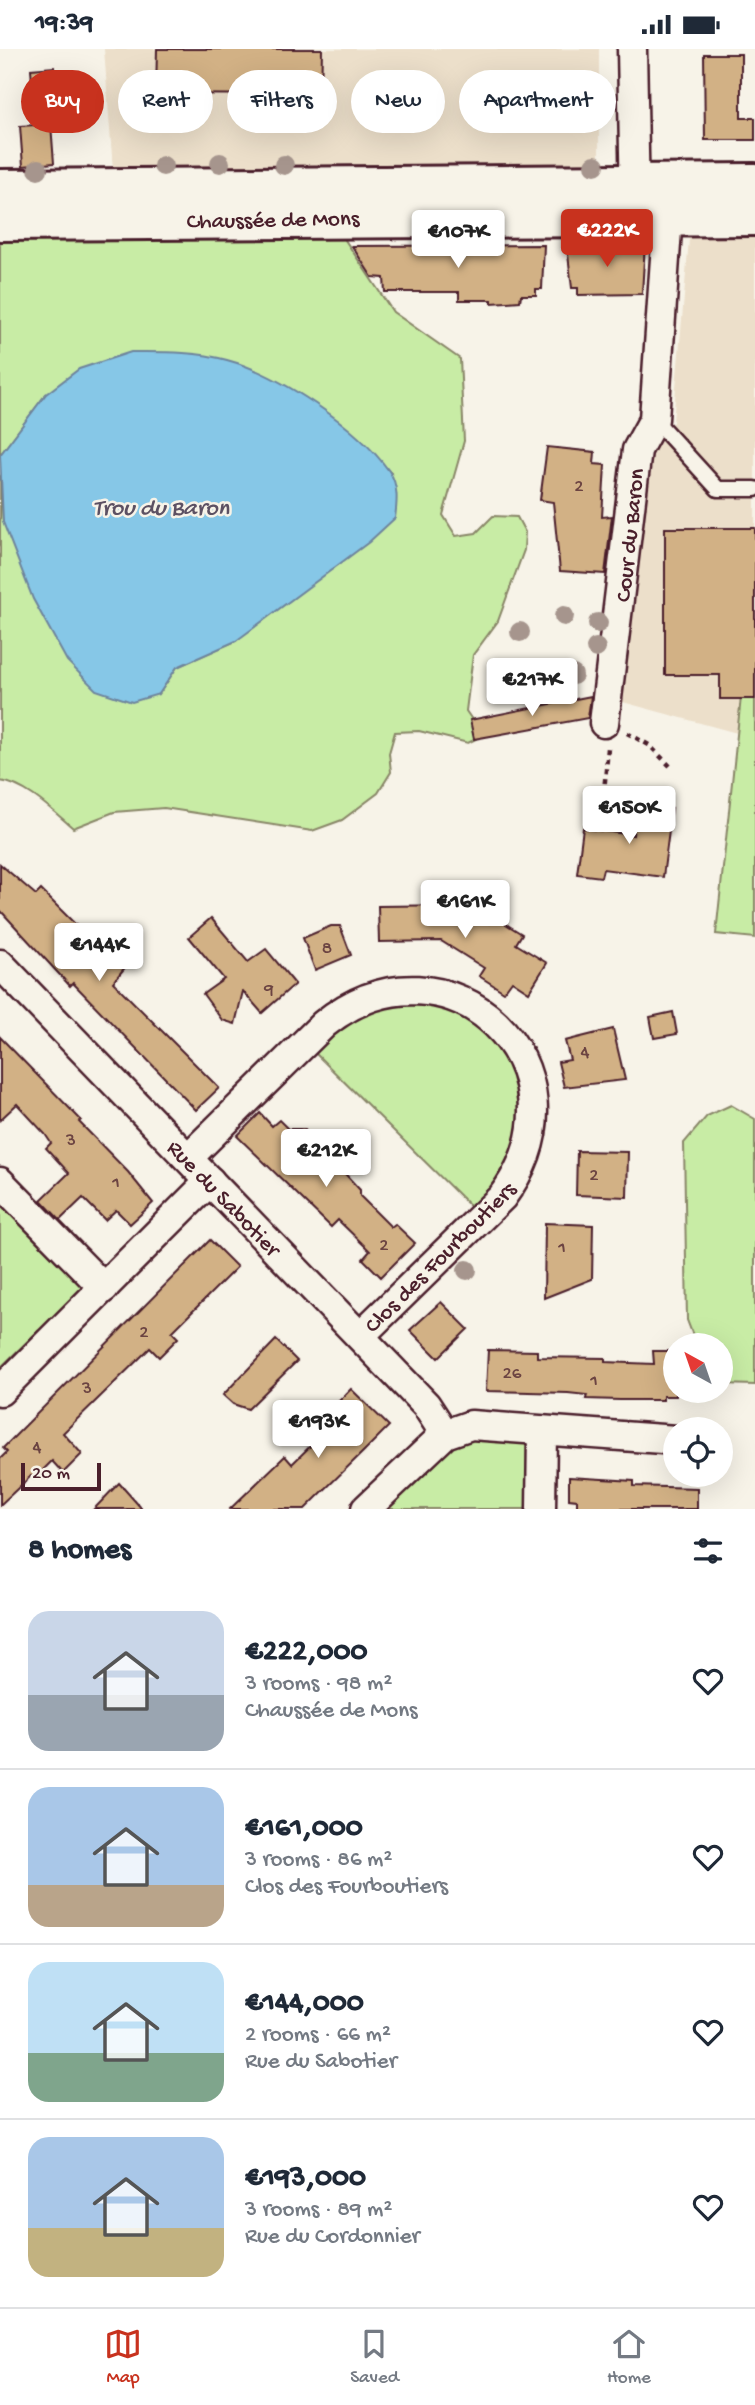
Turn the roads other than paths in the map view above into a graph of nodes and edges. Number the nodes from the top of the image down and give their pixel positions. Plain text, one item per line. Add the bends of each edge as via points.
1 (632, 49) edge
2 (755, 183) edge
3 (0, 189) edge
4 (652, 200) junction
5 (755, 216) edge
6 (0, 221) edge
7 (654, 419) junction
8 (755, 489) edge
9 (604, 723) road end
10 (0, 964) edge
11 (188, 1159) junction
12 (210, 1181) junction
13 (0, 1182) edge
14 (104, 1288) junction
15 (360, 1336) junction
16 (0, 1391) edge
17 (542, 1431) junction
18 (445, 1434) junction
19 (663, 1439) edge
20 (366, 1509) edge
21 (541, 1509) edge

1 - 4 street, Cour du Baron
2 - 4 main road, Chaussée de Mons
3 - 4 main road, Chaussée de Mons
4 - 5 main road, Chaussée de Mons
4 - 6 main road, Chaussée de Mons
4 - 7 street, Cour du Baron
7 - 8 lane via 718,489
7 - 9 street, Cour du Baron via 637,450
10 - 11 street, Rue du Sabotier
11 - 12 street, Rue du Sabotier
11 - 15 street, Clos des Fourboutiers via 324,1024 370,995 407,989 436,992 469,1004 493,1021 513,1044 528,1076 534,1129 527,1155 502,1197
12 - 14 street
12 - 15 street, Rue du Sabotier
13 - 14 street
14 - 16 street
15 - 18 street, Rue du Sabotier via 426,1405
17 - 18 street via 471,1425
17 - 19 street
17 - 21 street
18 - 20 street

